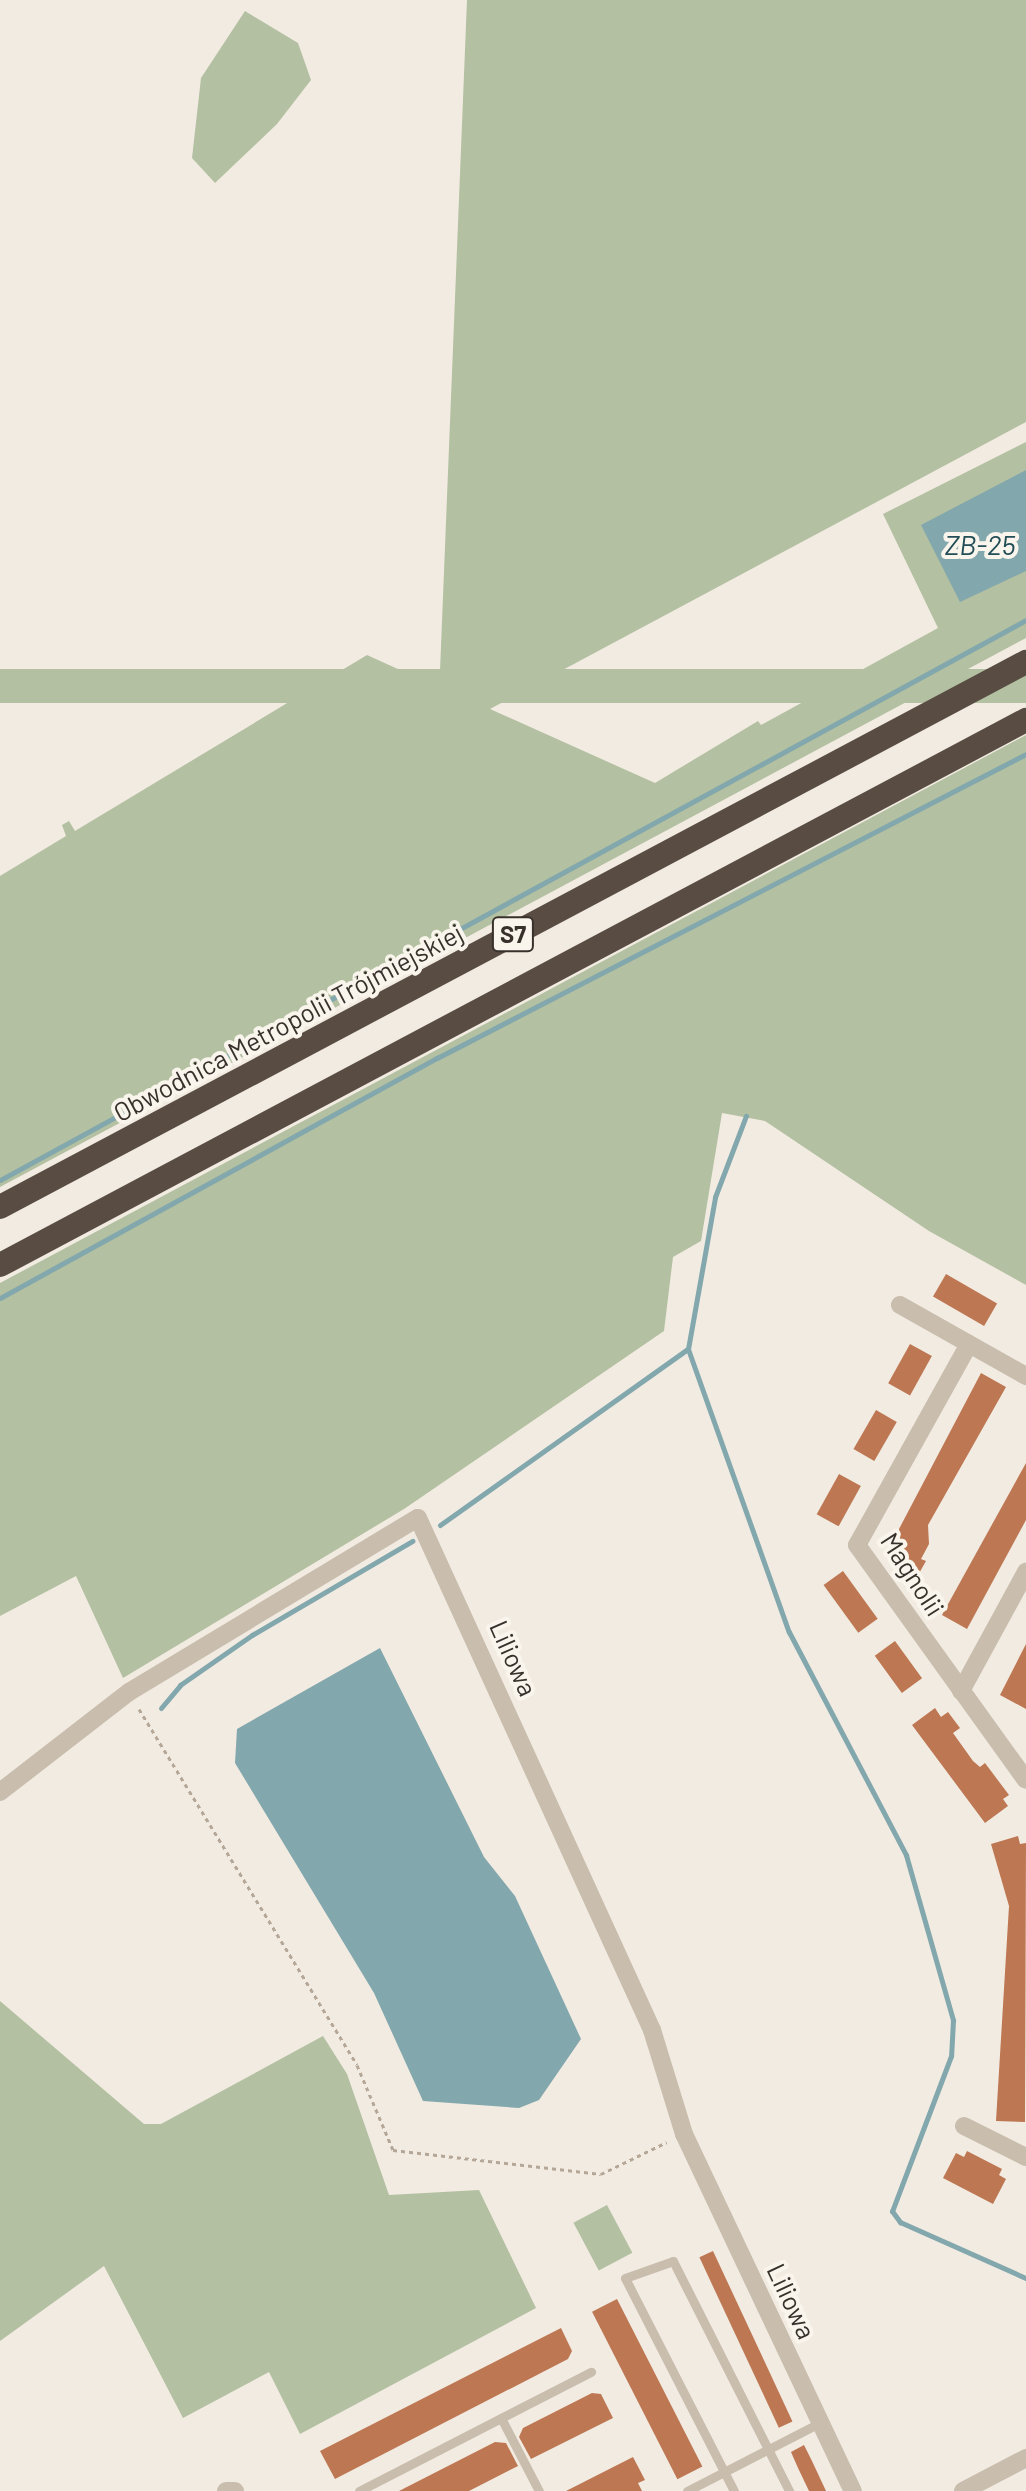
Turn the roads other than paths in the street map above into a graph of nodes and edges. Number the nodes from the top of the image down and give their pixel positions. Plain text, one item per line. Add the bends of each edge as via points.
1 (1026, 662) edge
2 (1026, 720) edge
3 (0, 1207) edge
4 (0, 1265) edge
5 (900, 1305) dead end
6 (969, 1344) junction
7 (1026, 1376) edge
8 (1026, 1572) edge
9 (961, 1691) junction
10 (1024, 1773) edge
11 (0, 1792) edge
12 (964, 2126) dead end
13 (1026, 2157) edge
14 (591, 2372) dead end
15 (501, 2418) junction
16 (821, 2422) junction
17 (768, 2449) junction
18 (1024, 2465) edge
19 (724, 2472) junction
20 (359, 2491) edge
21 (539, 2491) edge
22 (687, 2491) edge
23 (734, 2491) edge
24 (789, 2491) edge
25 (853, 2491) edge
26 (963, 2491) edge

1 - 3 highway, Obwodnica Metropolii Trójmiejskiej / S7
2 - 4 highway, S7
5 - 6 street
6 - 7 street
6 - 9 street, Magnolii via 857,1545
8 - 9 street
9 - 10 street, Magnolii
11 - 16 street, Liliowa via 129,1692 418,1518 652,2030 684,2134
12 - 13 street
14 - 15 lane
15 - 20 lane
15 - 21 lane
16 - 17 lane
16 - 25 street, Liliowa
17 - 19 lane
17 - 19 lane via 673,2261 625,2278
17 - 24 lane
18 - 26 street
19 - 22 lane
19 - 23 lane

